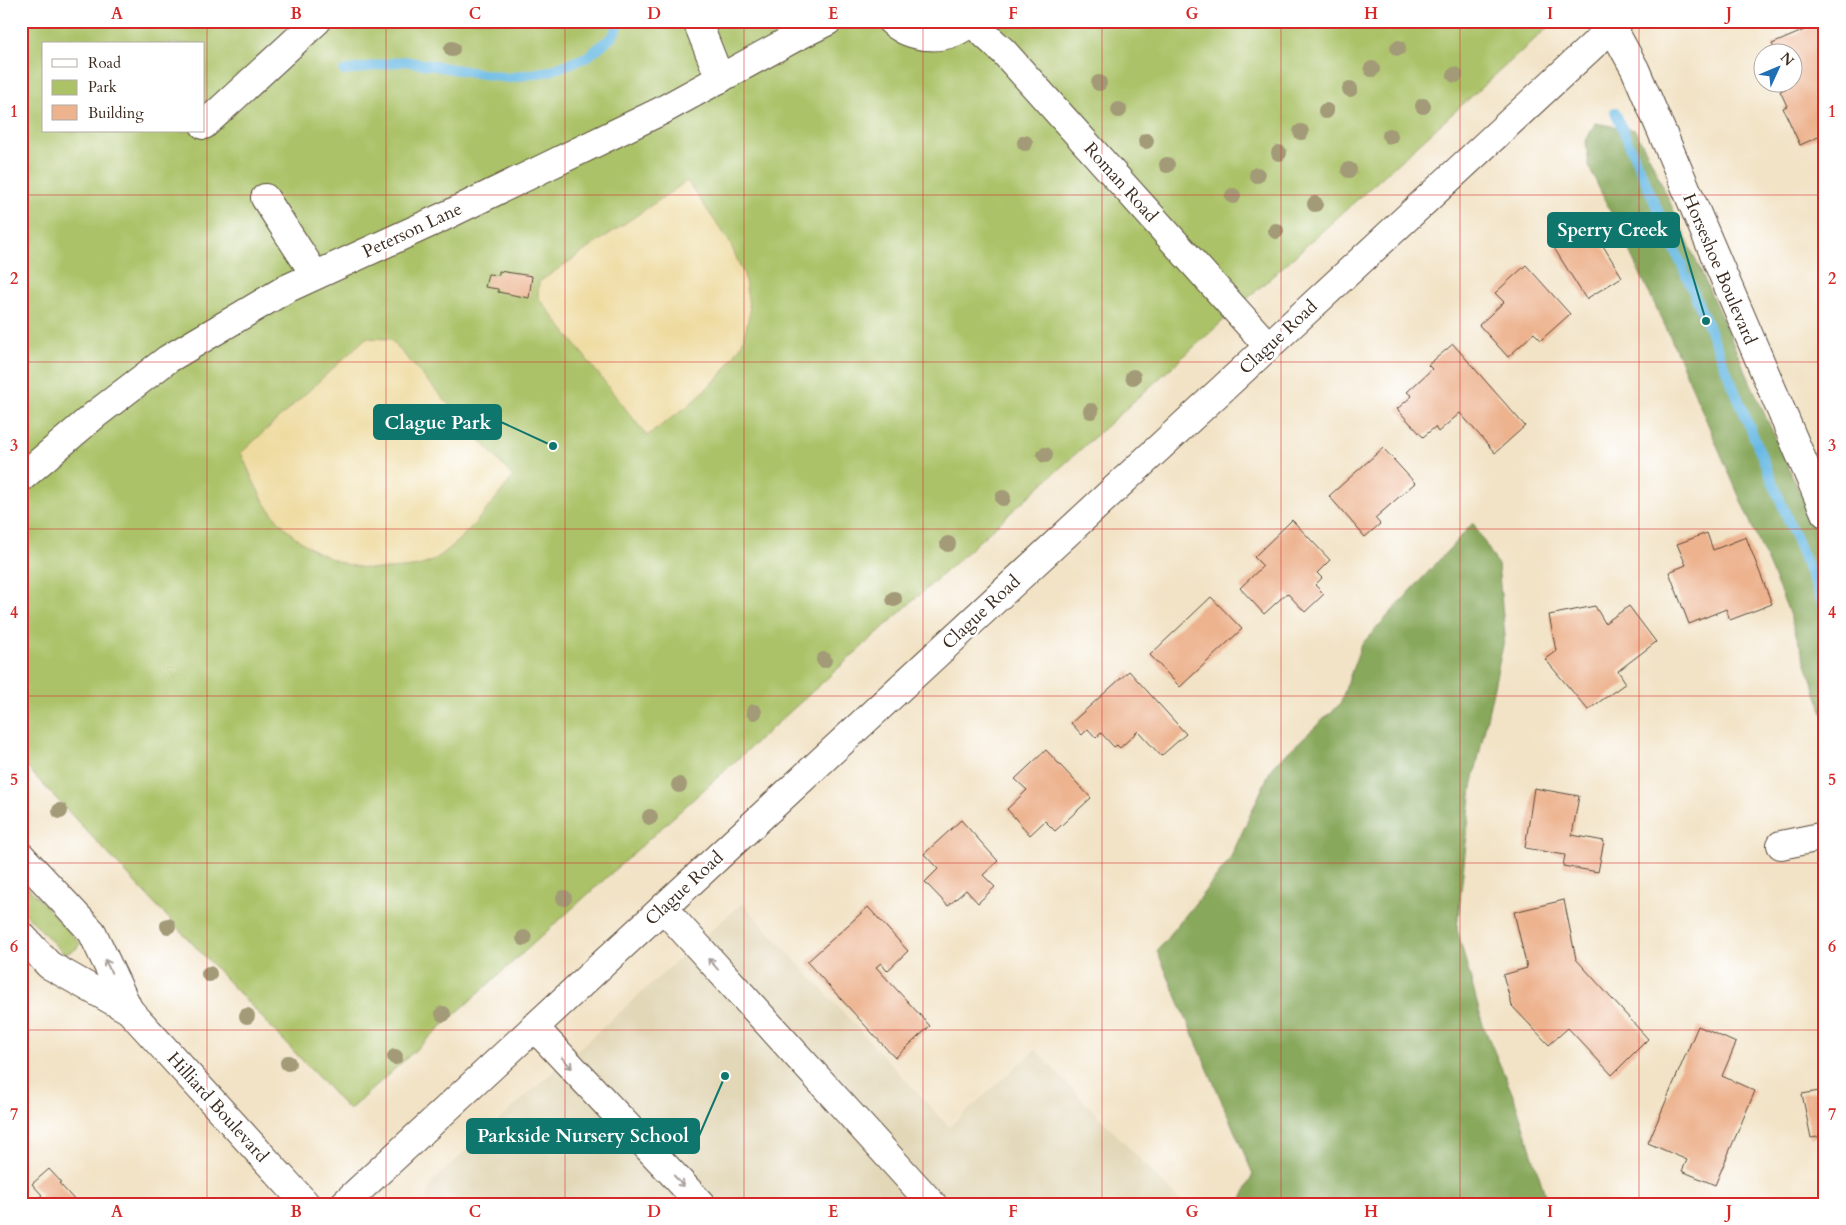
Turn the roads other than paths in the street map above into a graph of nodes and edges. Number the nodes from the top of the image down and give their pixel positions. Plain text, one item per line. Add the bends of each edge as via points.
1 (316, 21) edge
2 (697, 21) edge
3 (828, 21) edge
4 (891, 21) edge
5 (971, 21) edge
6 (1615, 24) edge
7 (720, 79) junction
8 (205, 124) edge
9 (265, 198) dead end
10 (316, 275) junction
11 (1268, 346) junction
12 (21, 478) edge
13 (1825, 513) edge
14 (1825, 836) edge
15 (1781, 845) dead end
16 (21, 856) edge
17 (663, 908) junction
18 (21, 935) edge
19 (129, 1010) junction
20 (534, 1027) junction
21 (306, 1204) edge
22 (344, 1204) edge
23 (701, 1204) edge
24 (932, 1204) edge

1 - 8 main road
2 - 7 main road
3 - 7 main road, Peterson Lane
4 - 5 main road, Roman Road via 909,33 924,36 955,32
5 - 11 main road, Roman Road via 1003,51
6 - 11 main road, Clague Road
6 - 13 main road, Horseshoe Boulevard
7 - 10 main road, Peterson Lane via 626,128
9 - 10 main road
10 - 12 main road, Peterson Lane via 286,289 168,359 96,414
11 - 17 main road, Clague Road
14 - 15 main road
19 -> 16 main road, Hilliard Boulevard via 92,932
17 - 20 main road, Clague Road
24 -> 17 main road
18 - 19 main road, Hilliard Boulevard via 49,965
19 - 21 main road, Hilliard Boulevard
20 - 22 main road, Clague Road
20 -> 23 main road

